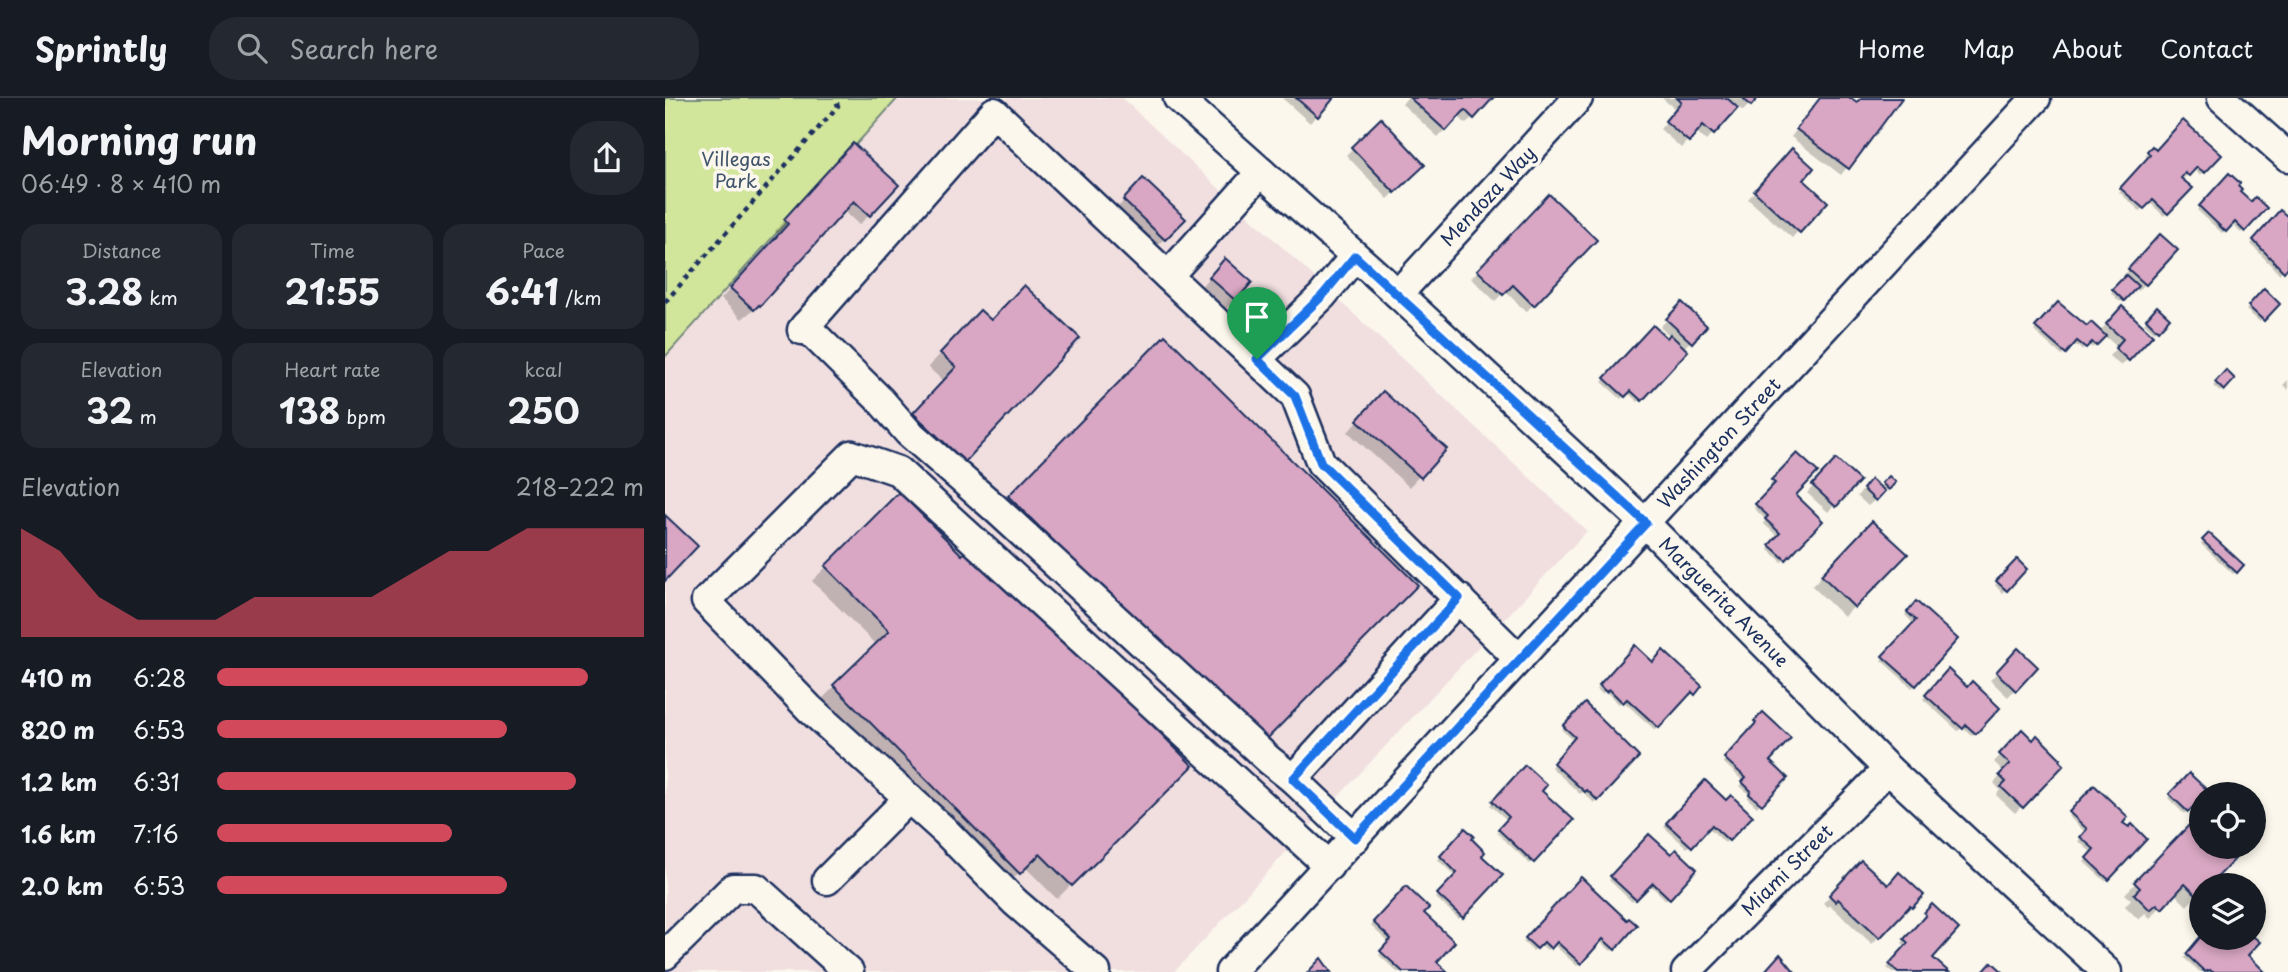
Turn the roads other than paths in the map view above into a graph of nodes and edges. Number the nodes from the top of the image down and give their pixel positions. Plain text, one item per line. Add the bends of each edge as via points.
1 (1178, 98) edge
2 (1578, 98) edge
3 (2036, 98) edge
4 (2223, 98) edge
5 (2288, 157) edge
6 (1261, 172) junction
7 (1355, 256) junction
8 (1168, 276) junction
9 (1398, 294) junction
10 (1257, 359) junction
11 (1646, 523) junction
12 (1459, 598) junction
13 (1519, 659) junction
14 (1888, 769) junction
15 (1293, 779) junction
16 (909, 798) junction
17 (1355, 838) junction
18 (1329, 866) junction
19 (827, 880) dead end
20 (665, 955) edge
21 (849, 972) edge
22 (1097, 972) edge
23 (1230, 972) edge
24 (1686, 972) edge
25 (2107, 972) edge

1 - 6 street, Marguerita Avenue
2 - 9 street, Mendoza Way
3 - 11 street, Washington Street
4 - 5 street
6 - 7 street, Marguerita Avenue
6 - 8 street
7 - 9 street, Marguerita Avenue
7 - 10 street via 1322,296
8 - 10 street
8 - 15 street via 994,112 803,328 908,432
9 - 11 street, Marguerita Avenue
10 - 12 street via 1295,396 1321,463
11 - 13 street, Washington Street
11 - 14 street, Marguerita Avenue
12 - 13 street
12 - 15 street
13 - 17 street, Washington Street
14 - 24 street, Miami Street
14 - 25 street, Marguerita Avenue
15 - 17 street
16 - 18 street via 810,709 706,601 852,455 898,471
16 - 19 street
16 - 22 street via 1016,902
17 - 18 street, Washington Street
18 - 23 street, Washington Street
20 - 21 street via 733,888 756,888

